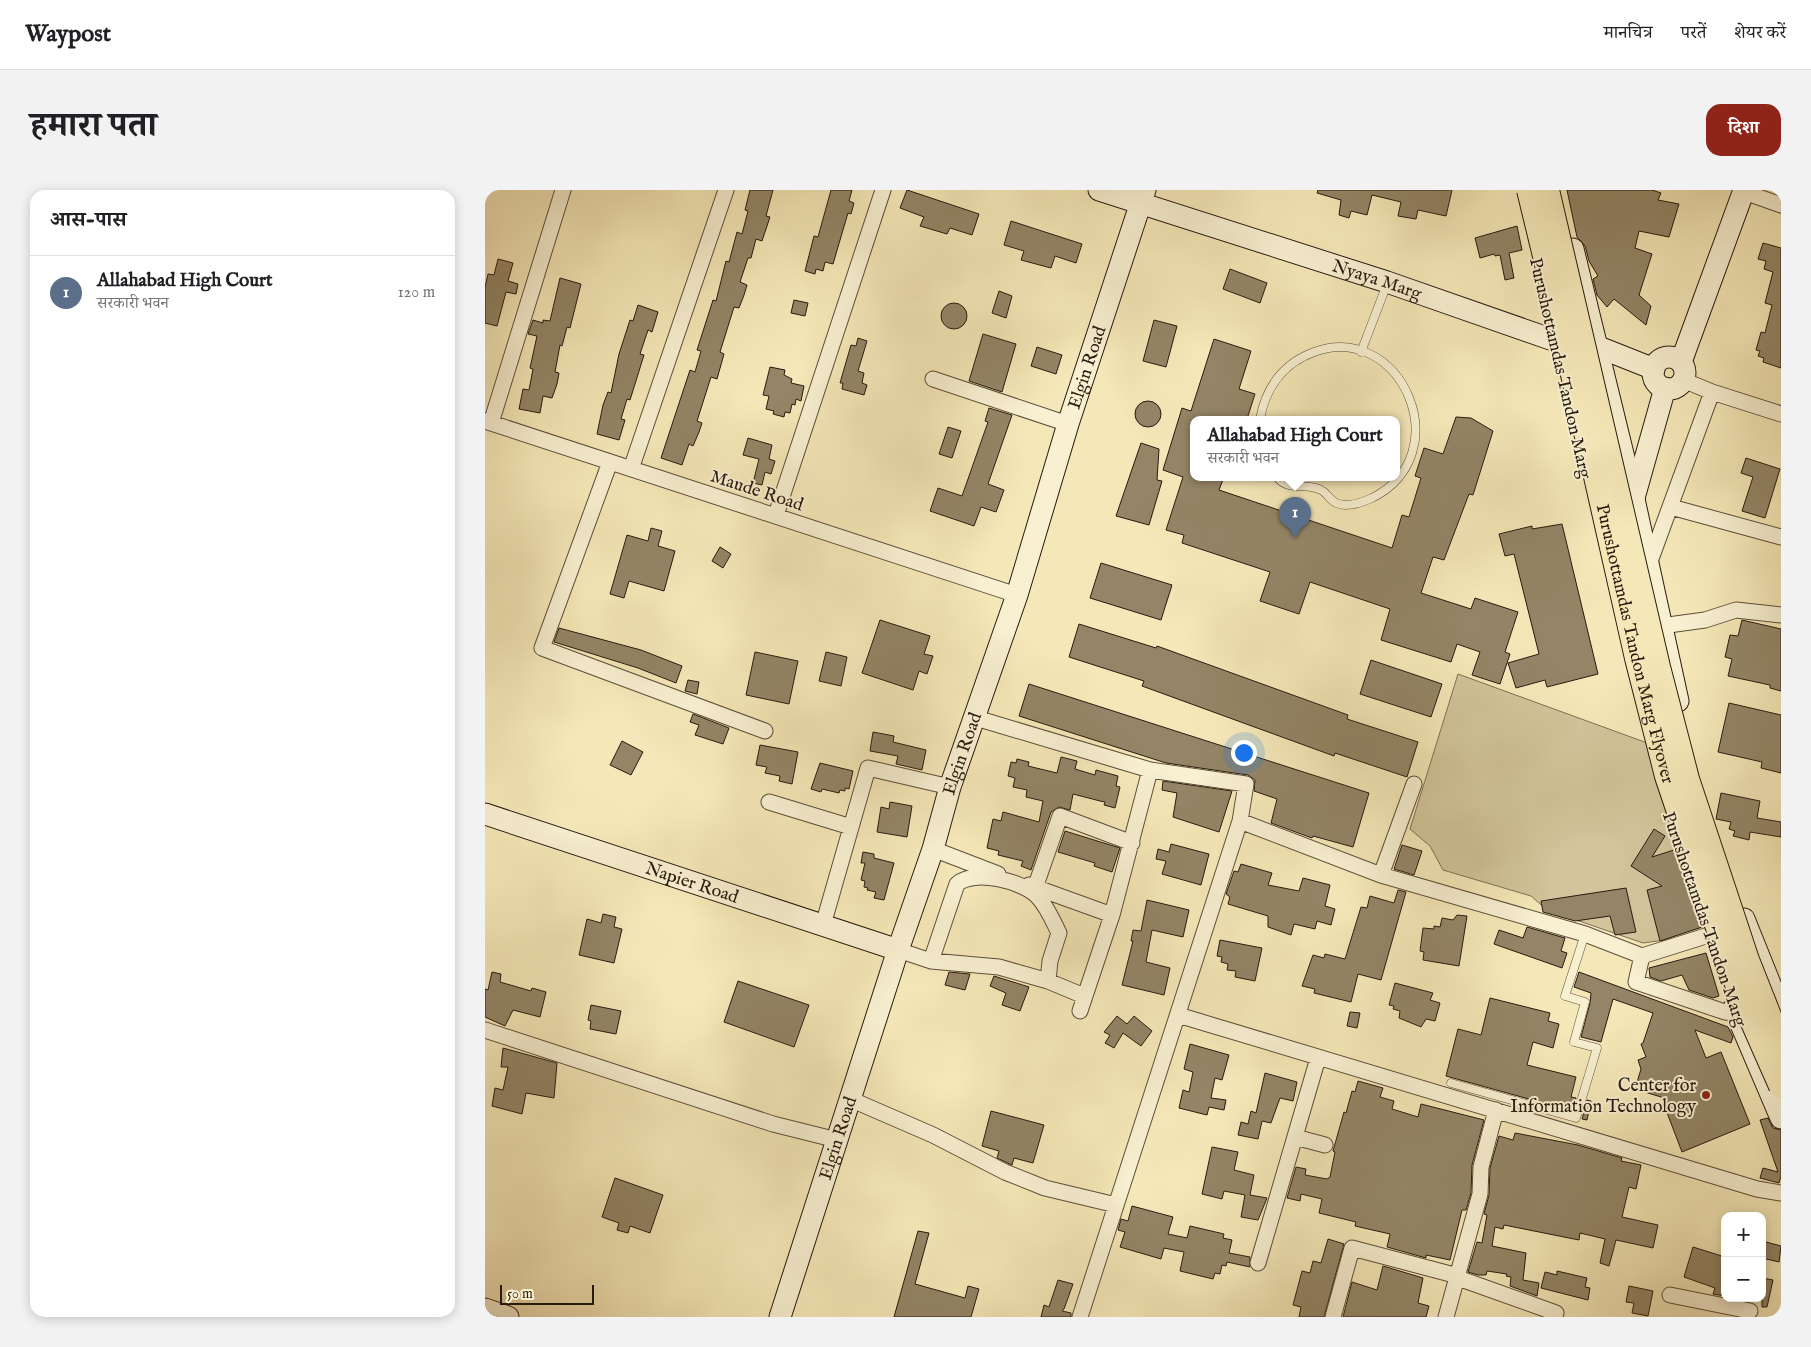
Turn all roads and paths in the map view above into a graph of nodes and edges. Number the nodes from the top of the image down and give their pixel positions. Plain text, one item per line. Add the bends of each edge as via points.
1 (563, 190) edge
2 (726, 190) edge
3 (883, 190) edge
4 (1099, 190) edge
5 (1519, 190) edge
6 (1529, 190) edge
7 (1547, 190) edge
8 (1559, 190) edge
9 (1740, 191) edge
10 (1143, 197) edge
11 (1781, 205) edge
12 (1387, 282) junction
13 (1556, 340) junction
14 (1596, 346) junction
15 (1361, 352) junction
16 (1675, 372) junction
17 (933, 379) dead end
18 (1712, 392) junction
19 (1781, 414) edge
20 (1261, 416) edge
21 (488, 422) edge
22 (1068, 424) junction
23 (609, 462) junction
24 (631, 469) junction
25 (1400, 474) edge
26 (1282, 481) edge
27 (1393, 481) edge
28 (1634, 499) junction
29 (1671, 507) junction
30 (776, 516) junction
31 (1781, 537) edge
32 (1648, 567) junction
33 (1017, 595) junction
34 (1781, 616) edge
35 (1661, 626) junction
36 (976, 718) junction
37 (765, 731) dead end
38 (1150, 770) junction
39 (1414, 784) dead end
40 (950, 787) junction
41 (769, 802) dead end
42 (485, 814) edge
43 (1240, 821) junction
44 (851, 827) junction
45 (1132, 843) junction
46 (933, 849) junction
47 (1381, 875) junction
48 (1035, 888) junction
49 (1112, 915) junction
50 (1745, 922) junction
51 (823, 925) junction
52 (1585, 934) junction
53 (1711, 936) junction
54 (898, 950) junction
55 (1642, 956) junction
56 (931, 961) junction
57 (1047, 981) junction
58 (1781, 1011) edge
59 (1737, 1014) junction
60 (1178, 1015) junction
61 (485, 1030) edge
62 (1781, 1046) edge
63 (1318, 1058) junction
64 (1451, 1083) dead end
65 (1781, 1086) edge
66 (850, 1099) junction
67 (1496, 1110) junction
68 (1781, 1118) edge
69 (1295, 1137) junction
70 (837, 1140) junction
71 (1325, 1145) dead end
72 (1781, 1193) edge
73 (1116, 1205) junction
74 (1258, 1263) dead end
75 (1458, 1277) junction
76 (1670, 1295) dead end
77 (485, 1310) edge
78 (1556, 1313) dead end
79 (1750, 1315) edge
80 (508, 1317) edge
81 (780, 1317) edge
82 (1080, 1317) edge
83 (1333, 1317) edge
84 (1446, 1317) edge

1 - 21 street
2 - 24 street
3 - 30 street
4 - 10 street, Nyaya Marg
5 - 13 street, Purushottamdas Tandon Marg
6 - 65 main road, Purushottamdas Tandon Marg Flyover, bridge via 1667,776 1740,993
7 - 62 main road, Purushottamdas Tandon Marg Flyover, bridge via 1687,779 1747,960
8 - 14 street
9 - 11 street
9 - 16 street
10 - 12 street, Nyaya Marg
10 - 22 street, Elgin Road
12 - 13 street, Nyaya Marg
12 - 15 lane
13 - 14 street, Nyaya Marg
13 - 53 street, Purushottamdas Tandon Marg via 1619,629 1654,769
14 - 16 street, Nyaya Marg via 1654,369 1655,380
14 - 28 street
15 - 20 lane via 1321,350 1301,357 1285,368 1271,384
15 - 25 lane via 1389,368 1409,394 1416,425 1410,457
16 - 18 street
16 - 28 street
17 - 22 street
18 - 19 street
18 - 29 street
21 - 23 street, Maude Road
22 - 33 street, Elgin Road
23 - 24 street, Maude Road
23 - 37 street via 542,648
24 - 30 street, Maude Road
26 - 27 lane via 1287,485 1313,486 1335,502 1348,505 1379,494
28 - 32 street
29 - 31 street
29 - 32 street
30 - 33 street, Maude Road
32 - 35 street
33 - 36 street, Elgin Road
34 - 35 street via 1736,610 1705,620
35 - 50 street via 1694,770
36 - 38 street
36 - 40 street, Elgin Road
38 - 43 street via 1246,784
38 - 45 street
39 - 47 street
40 - 44 street via 868,768
40 - 46 street, Elgin Road
41 - 44 street
42 - 51 street, Napier Road
43 - 47 street
43 - 60 street
44 - 51 street
45 - 48 street via 1060,816
45 - 49 street
46 - 48 street
46 - 54 street, Elgin Road
47 - 52 street
48 - 49 street
49 - 57 street via 1082,1003
50 - 53 street
50 - 58 street
51 - 54 street, Napier Road
52 - 55 street
52 - 64 lane via 1565,996 1585,1002 1574,1042 1597,1048 1576,1118
53 - 55 street
53 - 59 street, Purushottamdas Tandon Marg
54 - 56 street
54 - 66 street, Elgin Road
55 - 59 street via 1636,982
56 - 57 street via 999,967
56 - 57 street via 957,884 964,878 987,876 1037,896 1051,916 1059,934
58 - 59 street
59 - 68 street, Purushottamdas Tandon Marg
60 - 63 street
60 - 73 street
61 - 70 street via 773,1124
63 - 67 street
63 - 69 street
66 - 70 street, Elgin Road
66 - 73 street via 1045,1188
67 - 72 street via 1757,1189
67 - 75 street via 1481,1167 1480,1194
69 - 71 street
69 - 74 street
70 - 81 street, Elgin Road
73 - 82 street
75 - 78 street
75 - 83 street via 1352,1248
75 - 84 street
76 - 79 street
77 - 80 street

